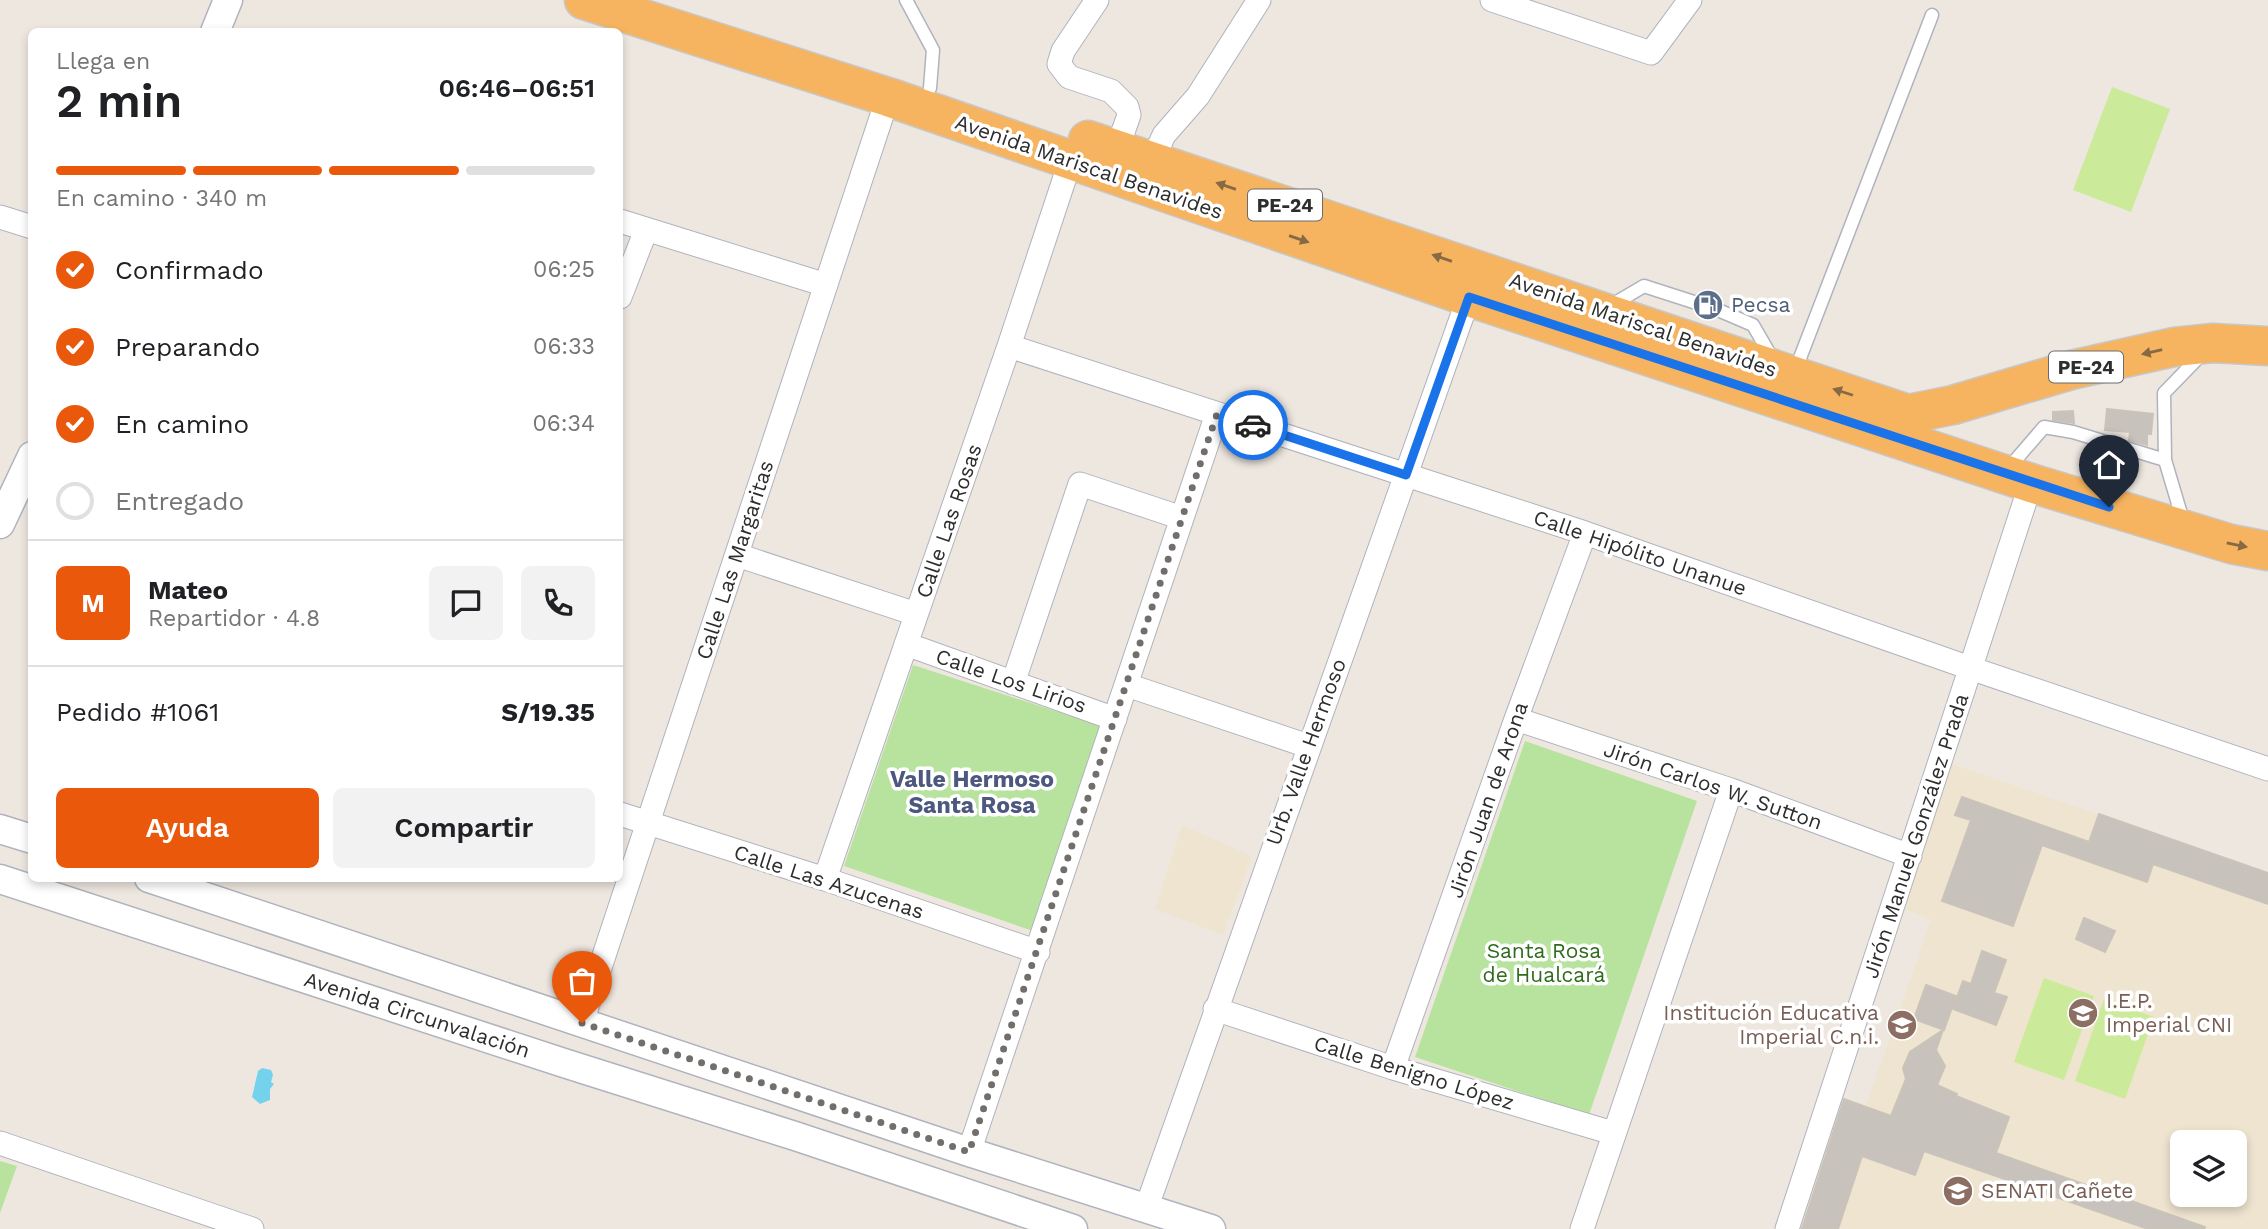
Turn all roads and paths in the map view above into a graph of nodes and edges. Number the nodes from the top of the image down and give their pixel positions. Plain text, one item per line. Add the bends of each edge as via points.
1 (228, 0) edge
2 (584, 0) edge
3 (660, 0) edge
4 (906, 0) edge
5 (1097, 0) edge
6 (1492, 0) edge
7 (1690, 0) edge
8 (1261, 2) edge
9 (1932, 15) dead end
10 (217, 28) edge
11 (930, 88) junction
12 (888, 97) junction
13 (1134, 155) junction
14 (1070, 162) junction
15 (0, 217) edge
16 (623, 222) edge
17 (28, 226) edge
18 (646, 230) junction
19 (1474, 284) junction
20 (826, 285) junction
21 (623, 289) edge
22 (1601, 311) junction
23 (2213, 343) junction
24 (1009, 346) junction
25 (2268, 346) edge
26 (1786, 373) junction
27 (1953, 405) junction
28 (1217, 414) junction
29 (1951, 457) junction
30 (2165, 460) junction
31 (28, 464) edge
32 (1406, 475) junction
33 (2018, 479) junction
34 (1182, 518) junction
35 (0, 523) edge
36 (2186, 531) junction
37 (1585, 534) junction
38 (2268, 551) edge
39 (737, 555) junction
40 (916, 614) junction
41 (906, 644) junction
42 (1970, 668) junction
43 (1013, 683) junction
44 (1127, 685) junction
45 (1115, 719) junction
46 (1516, 719) junction
47 (1308, 746) junction
48 (2268, 769) edge
49 (1731, 790) junction
50 (623, 815) edge
51 (648, 823) junction
52 (0, 829) edge
53 (28, 838) edge
54 (1910, 856) junction
55 (0, 879) edge
56 (825, 879) junction
57 (161, 882) edge
58 (1038, 952) junction
59 (1215, 1009) junction
60 (582, 1023) junction
61 (1393, 1068) junction
62 (810, 1099) junction
63 (1613, 1133) junction
64 (795, 1136) junction
65 (942, 1142) junction
66 (0, 1143) edge
67 (969, 1152) junction
68 (930, 1181) junction
69 (1146, 1209) junction
70 (252, 1229) edge
71 (1073, 1229) edge
72 (1211, 1229) edge
73 (1582, 1229) edge
74 (1787, 1229) edge

1 - 10 street
2 - 12 highway, Avenida Mariscal Benavides / PE-24
3 - 11 highway, Avenida Mariscal Benavides / PE-24
4 - 11 lane via 933,50
5 - 13 street via 1059,64 1069,77 1111,91 1127,107
6 - 7 street via 1651,54
8 - 13 street via 1198,96 1164,135
9 - 26 lane
11 - 13 highway, Avenida Mariscal Benavides / PE-24
12 - 14 highway, Avenida Mariscal Benavides / PE-24
12 - 20 street, Calle Las Margaritas
19 -> 13 highway, Avenida Mariscal Benavides / PE-24
14 -> 19 highway, Avenida Mariscal Benavides / PE-24
14 - 24 street, Calle Las Rosas
15 - 17 street
16 - 18 street
18 - 20 street
18 - 21 street
19 - 22 highway, Avenida Mariscal Benavides / PE-24
19 - 29 highway, Avenida Mariscal Benavides / PE-24
19 - 32 street, Urb. Valle Hermoso
20 - 39 street, Calle Las Margaritas
22 - 26 highway, Avenida Mariscal Benavides / PE-24
22 - 26 lane via 1644,286 1712,308 1753,325
23 - 25 highway, PE-24
23 -> 27 highway, PE-24 via 2071,370
23 - 30 lane via 2164,393
24 - 28 street, Calle Hipólito Unanue
24 - 40 street, Calle Las Rosas
27 -> 26 highway, Avenida Mariscal Benavides / PE-24 via 1908,414
27 - 29 highway via 1948,419
28 - 32 street, Calle Hipólito Unanue
28 - 34 street
29 - 33 highway, Avenida Mariscal Benavides / PE-24
30 - 33 lane via 2044,427
30 - 36 lane
31 - 35 street
32 - 37 street, Calle Hipólito Unanue
32 - 47 street, Urb. Valle Hermoso
33 - 36 highway, PE-24
33 - 42 street, Jirón Manuel González Prada
34 - 43 street via 1080,484
34 - 44 street
36 -> 38 highway, PE-24
37 - 42 street, Calle Hipólito Unanue
37 - 46 street, Jirón Juan de Arona
39 - 40 street
39 - 51 street, Calle Las Margaritas
40 - 41 street, Calle Las Rosas
41 - 43 street, Calle Los Lirios
41 - 56 street, Calle Las Rosas
42 - 48 street, Calle Hipólito Unanue
42 - 54 street, Jirón Manuel González Prada
43 - 45 street, Calle Los Lirios
44 - 45 street
44 - 47 street
45 - 58 street
46 - 49 street, Jirón Carlos W. Sutton
46 - 61 street, Jirón Juan de Arona
47 - 59 street, Urb. Valle Hermoso
49 - 54 street, Jirón Carlos W. Sutton
49 - 63 street
50 - 51 street, Calle Las Azucenas
51 - 56 street, Calle Las Azucenas
51 - 60 street, Calle Las Margaritas
52 - 53 street
54 - 74 street, Jirón Manuel González Prada
55 - 64 street, Avenida Circunvalación
56 - 58 street, Calle Las Azucenas
57 - 60 street, Avenida Circunvalación
58 - 67 street
59 - 61 street, Calle Benigno López
59 - 69 street, Urb. Valle Hermoso
60 - 62 street, Avenida Circunvalación
61 - 63 street, Calle Benigno López
62 - 64 street
62 - 65 street, Avenida Circunvalación
63 - 73 street
64 - 68 street, Avenida Circunvalación
65 - 67 street, Avenida Circunvalación
65 - 68 street
66 - 70 street
67 - 69 street, Avenida Circunvalación
68 - 71 street, Avenida Circunvalación
69 - 72 street, Avenida Circunvalación

